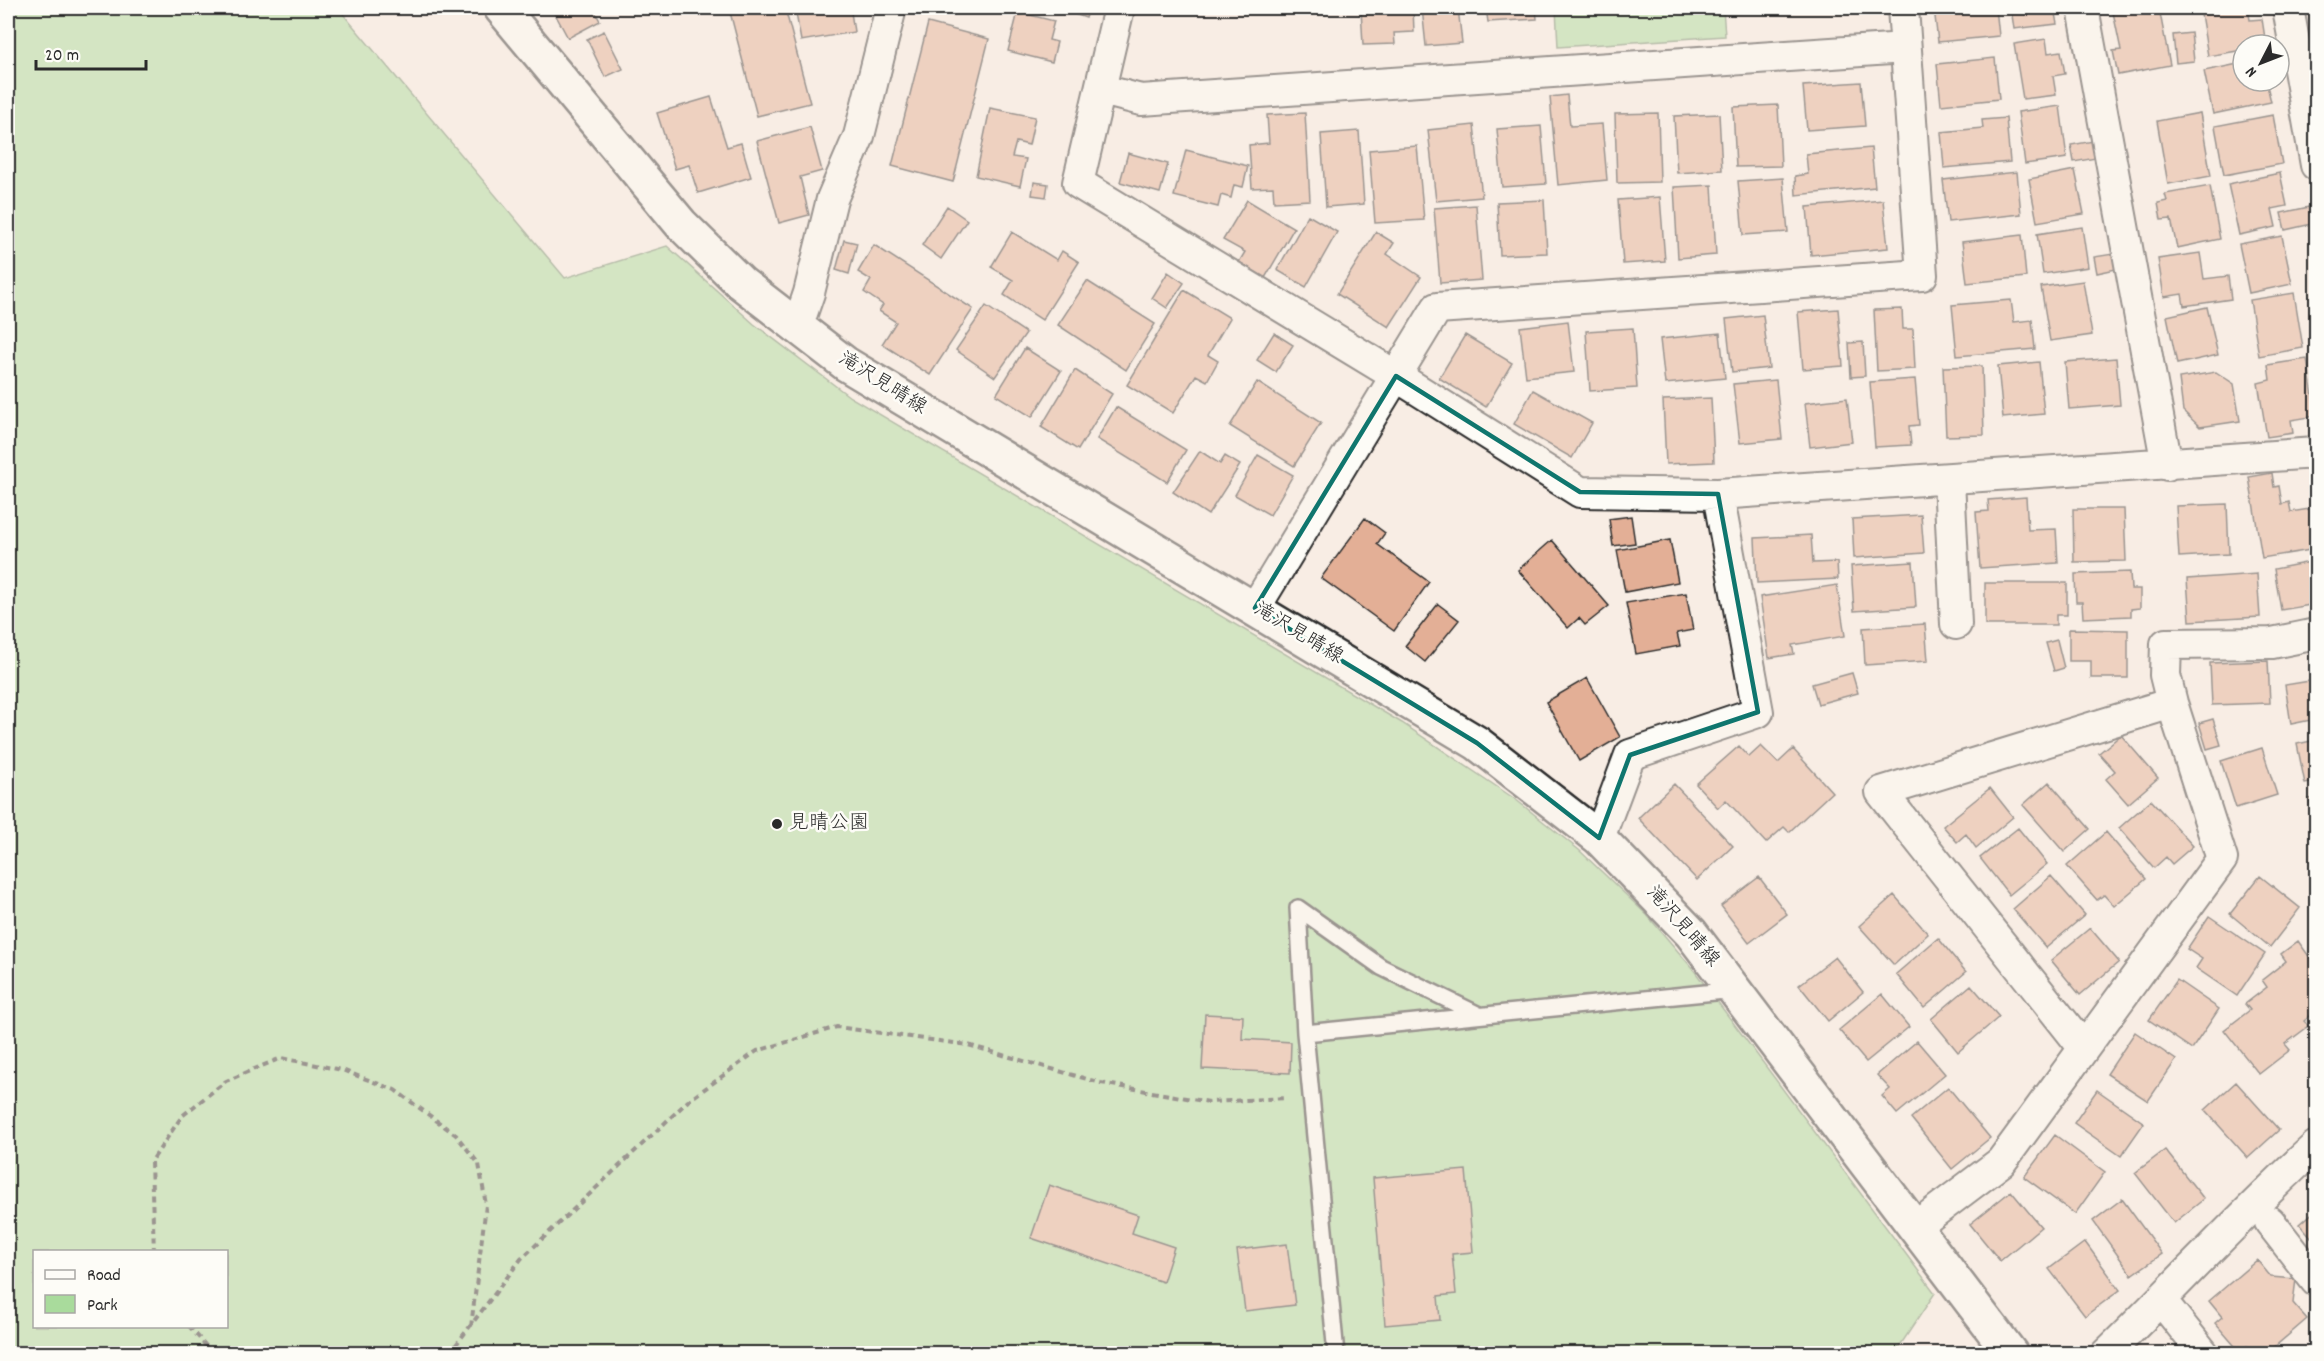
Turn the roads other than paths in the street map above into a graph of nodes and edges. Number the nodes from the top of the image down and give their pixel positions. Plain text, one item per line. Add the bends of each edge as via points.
1 (501, 8) edge
2 (891, 8) edge
3 (1119, 8) edge
4 (1903, 8) edge
5 (2083, 8) edge
6 (2288, 8) edge
7 (1905, 48) junction
8 (1102, 90) junction
9 (2316, 165) edge
10 (797, 328) junction
11 (1396, 376) junction
12 (2316, 453) edge
13 (2167, 465) junction
14 (1949, 480) junction
15 (1718, 494) junction
16 (1255, 608) junction
17 (1956, 624) dead end
18 (2316, 634) edge
19 (2172, 703) junction
20 (1599, 838) junction
21 (1735, 990) junction
22 (1479, 1015) junction
23 (1305, 1033) junction
24 (2084, 1047) junction
25 (2316, 1146) edge
26 (2270, 1222) dead end
27 (1915, 1227) junction
28 (2316, 1281) edge
29 (2161, 1300) junction
30 (1336, 1353) edge
31 (2011, 1353) edge
32 (2106, 1353) edge
33 (2204, 1353) edge

1 - 10 street, 滝沢見晴線 via 681,224 741,283
2 - 10 street via 859,136 832,199 810,293
3 - 8 street
4 - 7 street
5 - 13 street
6 - 9 street
7 - 8 street via 1141,100
7 - 11 street via 1922,275 1437,308
8 - 11 street via 1078,183
10 - 16 street, 滝沢見晴線 via 846,364
11 - 15 street via 1580,492
11 - 16 street
12 - 13 street
13 - 14 street
14 - 15 street
14 - 17 street
15 - 20 street via 1758,712 1630,755
16 - 20 street, 滝沢見晴線 via 1477,743
18 - 19 street via 2272,643 2166,644 2165,675
19 - 24 street via 2222,859
19 - 24 street via 1881,792
20 - 21 street, 滝沢見晴線 via 1691,933
21 - 22 lane
21 - 27 street, 滝沢見晴線
22 - 23 lane
22 - 23 lane via 1381,967 1298,908
23 - 30 lane
24 - 27 street via 2001,1162
25 - 29 street via 2256,1200
26 - 28 street
27 - 31 street, 滝沢見晴線
29 - 32 street
29 - 33 street

